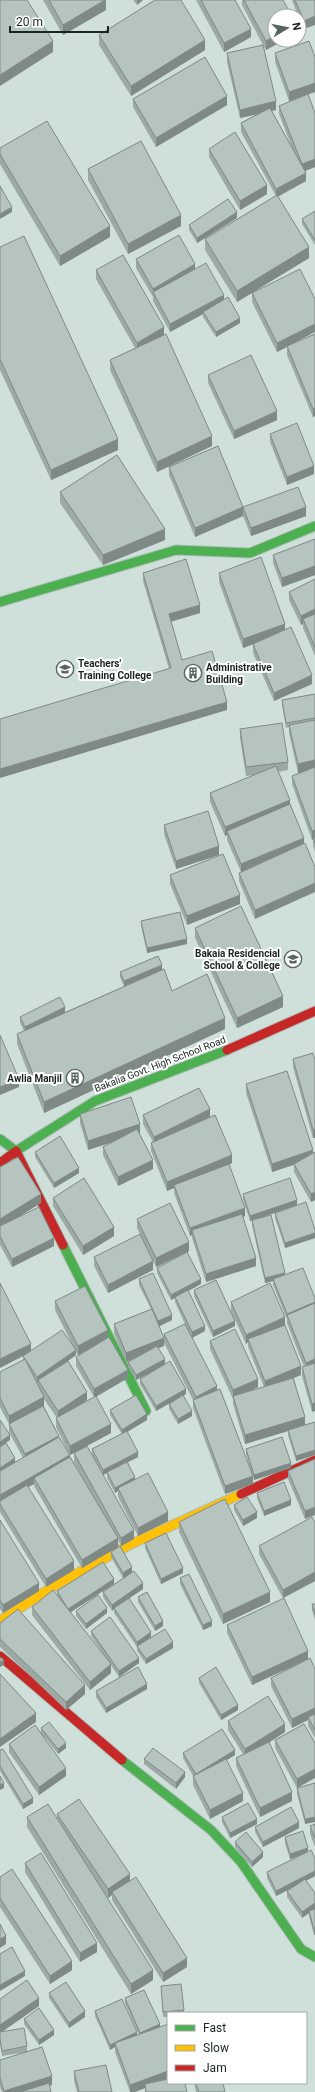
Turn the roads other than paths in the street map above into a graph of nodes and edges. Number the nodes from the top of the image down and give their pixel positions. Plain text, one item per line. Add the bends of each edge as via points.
1 (315, 526) edge
2 (0, 602) edge
3 (315, 1011) edge
4 (0, 1139) edge
5 (16, 1151) junction
6 (0, 1163) edge
7 (146, 1411) edge
8 (315, 1460) edge
9 (0, 1621) edge
10 (0, 1656) edge
11 (315, 1957) edge

1 - 2 street via 250,553 176,550
3 - 5 street, Bakalia Govt. High School Road via 250,1041 95,1101
4 - 5 street
5 - 6 street, Bakalia Govt. High School Road
5 - 7 street
8 - 9 street via 129,1545 52,1587
10 - 11 street via 80,1725 211,1830 241,1862 301,1949

